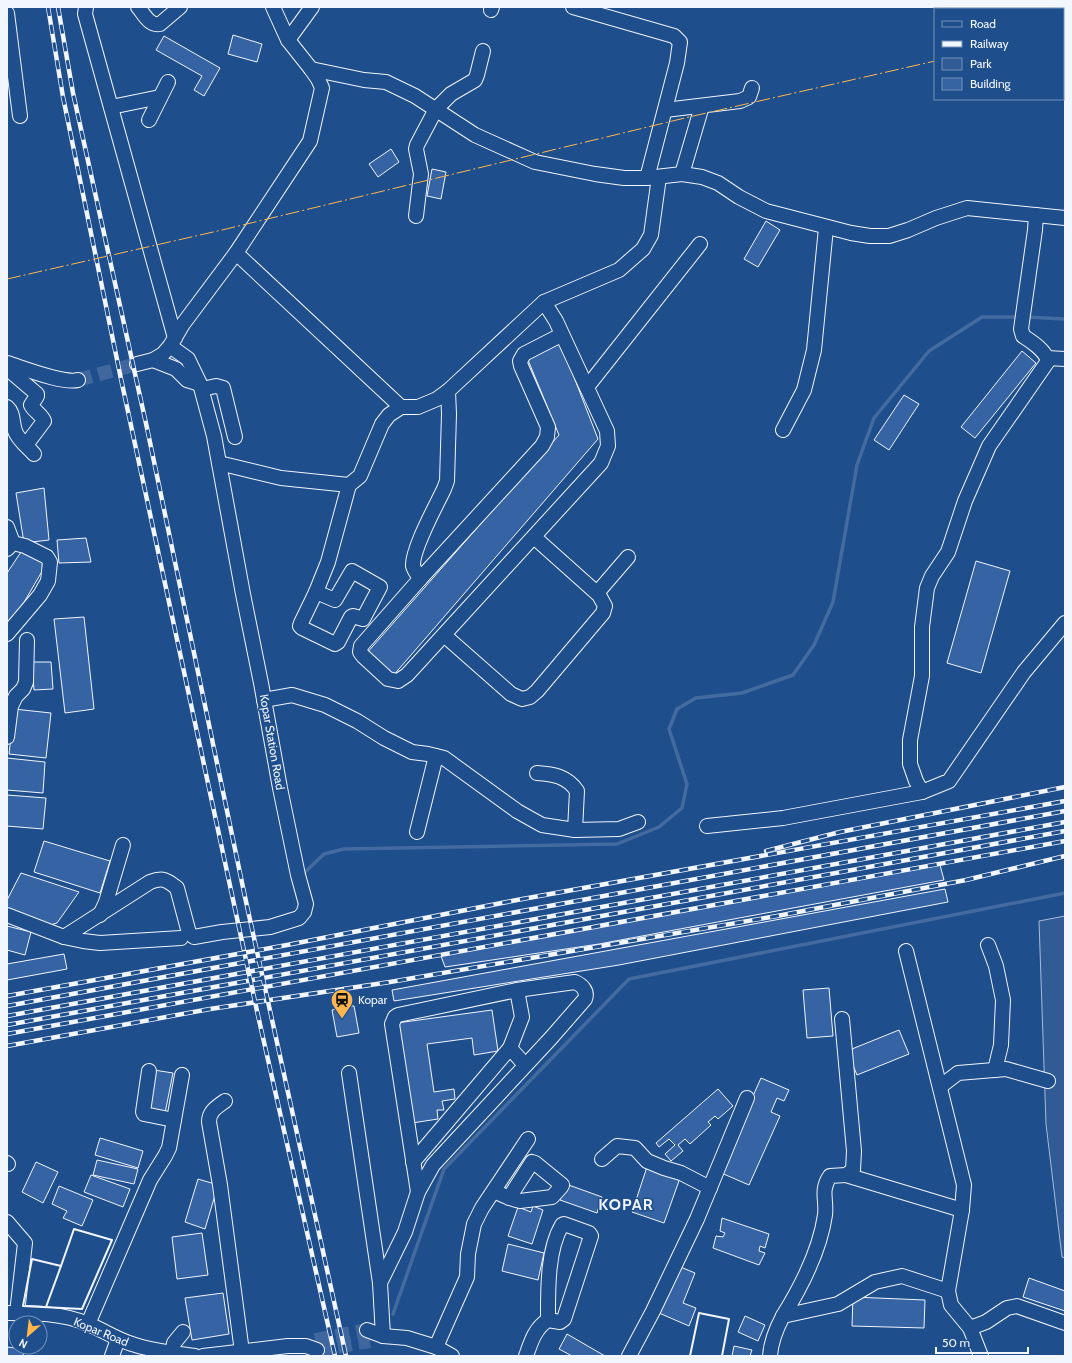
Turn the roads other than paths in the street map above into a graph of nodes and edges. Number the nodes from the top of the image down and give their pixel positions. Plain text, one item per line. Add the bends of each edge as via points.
1 (86, 7) edge
2 (138, 7) edge
3 (180, 7) edge
4 (273, 7) edge
5 (312, 7) edge
6 (573, 7) edge
7 (7, 13) edge
8 (8, 28) edge
9 (288, 40) junction
10 (483, 52) dead end
11 (311, 69) junction
12 (168, 82) dead end
13 (752, 88) dead end
14 (160, 97) junction
15 (702, 106) junction
16 (111, 107) junction
17 (436, 109) junction
18 (665, 110) junction
19 (20, 116) dead end
20 (149, 120) dead end
21 (682, 174) junction
22 (653, 178) junction
23 (1036, 215) junction
24 (416, 216) dead end
25 (1065, 218) edge
26 (826, 228) junction
27 (700, 244) dead end
28 (236, 254) junction
29 (544, 302) junction
30 (561, 335) junction
31 (172, 342) junction
32 (1047, 358) junction
33 (1065, 359) edge
34 (153, 360) junction
35 (7, 363) edge
36 (136, 364) tunnel mouth
37 (7, 370) edge
38 (78, 380) tunnel mouth
39 (201, 386) junction
40 (587, 387) junction
41 (448, 391) junction
42 (7, 407) edge
43 (401, 407) junction
44 (784, 430) dead end
45 (234, 437) dead end
46 (219, 463) junction
47 (349, 485) junction
48 (7, 526) edge
49 (534, 537) junction
50 (10, 546) edge
51 (628, 557) dead end
52 (324, 573) junction
53 (420, 579) junction
54 (316, 592) junction
55 (597, 593) junction
56 (340, 594) junction
57 (1065, 622) edge
58 (7, 634) edge
59 (444, 635) junction
60 (27, 640) dead end
61 (264, 700) junction
62 (7, 737) edge
63 (436, 756) junction
64 (537, 773) dead end
65 (922, 792) junction
66 (638, 822) dead end
67 (707, 826) dead end
68 (575, 830) junction
69 (417, 832) dead end
70 (123, 845) dead end
71 (7, 915) edge
72 (100, 915) junction
73 (64, 937) junction
74 (180, 938) dead end
75 (988, 945) dead end
76 (906, 951) dead end
77 (517, 990) junction
78 (842, 1019) dead end
79 (510, 1048) junction
80 (525, 1065) junction
81 (995, 1070) junction
82 (149, 1071) dead end
83 (349, 1073) dead end
84 (182, 1075) dead end
85 (1048, 1081) dead end
86 (941, 1086) junction
87 (748, 1098) dead end
88 (225, 1101) dead end
89 (174, 1120) junction
90 (528, 1139) dead end
91 (516, 1157) junction
92 (602, 1159) dead end
93 (413, 1162) junction
94 (529, 1166) junction
95 (846, 1175) junction
96 (710, 1188) junction
97 (494, 1191) junction
98 (418, 1192) junction
99 (509, 1198) junction
100 (962, 1210) junction
101 (7, 1222) edge
102 (380, 1283) junction
103 (948, 1291) junction
104 (12, 1313) edge
105 (783, 1316) junction
106 (548, 1320) junction
107 (1065, 1323) edge
108 (88, 1324) junction
109 (970, 1328) junction
110 (183, 1332) dead end
111 (118, 1339) junction
112 (313, 1346) tunnel mouth
113 (436, 1347) junction
114 (132, 1350) edge
115 (289, 1351) edge
116 (246, 1354) edge
117 (183, 1355) edge
118 (112, 1356) edge
119 (203, 1356) edge
120 (452, 1356) edge
121 (526, 1356) edge
122 (629, 1356) edge
123 (770, 1356) edge
124 (981, 1356) edge

1 - 16 street via 85,14
2 - 3 street via 151,23 156,25
4 - 9 street
5 - 9 street
6 - 18 street via 674,36 680,42
7 - 8 street
8 - 19 street
9 - 11 street
10 - 17 street via 475,80 451,94
11 - 17 street via 386,82
11 - 28 street via 322,88 310,141
12 - 14 street
13 - 15 street via 745,99
14 - 16 street
14 - 20 street
15 - 18 street
15 - 21 street
16 - 31 street
17 - 22 street via 475,135 535,162 624,178
17 - 24 street via 416,149 421,174
18 - 22 street
21 - 22 street
21 - 26 street via 718,183 766,211
22 - 29 street via 658,196 651,235 643,249 619,270
23 - 25 street
23 - 26 street via 967,208 889,236 870,236
23 - 32 street via 1021,329 1023,336 1036,345
26 - 44 street via 814,350 804,390
27 - 40 street
28 - 31 street
28 - 43 street
29 - 30 street via 556,320
29 - 41 street
30 - 40 street
30 - 53 street via 524,354 520,361 548,427 547,437 542,446
31 - 34 street via 163,354
31 - 39 street, Kopar Station Road via 188,359
32 - 33 street
32 - 65 street via 1046,365 989,446 965,501 948,552 927,588 922,627 922,676 910,740 910,764
34 - 36 street
34 - 39 street via 176,369 187,380
35 - 38 street via 45,375
37 - 42 street via 37,394 31,404 44,422 30,449 15,432 11,411
39 - 45 street via 224,388
39 - 46 street, Kopar Station Road
40 - 49 street via 607,431 608,446 601,463
41 - 43 street via 418,407
41 - 53 street via 447,480 414,558 413,568
43 - 47 street via 385,420 360,476
46 - 47 street via 281,478
46 - 61 street, Kopar Station Road
47 - 52 street
48 - 50 street
49 - 55 street
49 - 59 street
50 - 58 street via 25,546 47,557 50,562 48,581 40,595
51 - 55 street
52 - 54 street
52 - 56 street via 334,579
53 - 59 street via 361,646 360,652 388,679 398,681 407,675
54 - 56 street via 332,600
54 - 56 street via 300,626 335,644 351,617 363,619 380,587 352,571
55 - 59 street via 605,606 603,613 530,697 522,699 511,694
57 - 65 street via 1024,672 948,781
60 - 62 street via 26,682 11,706
61 - 63 street via 292,694 325,705 412,752
61 - 72 street, Kopar Station Road via 299,881 306,904 304,912 299,918 270,927 191,936 177,888 164,879 158,879
63 - 68 street via 444,758 517,811 542,825
63 - 69 street
64 - 68 street via 559,776 569,781 577,790
65 - 67 street via 783,818
66 - 68 street via 619,829
70 - 72 street
71 - 73 street
72 - 73 street
73 - 74 street via 100,943
75 - 81 street via 996,966 1003,1000 1001,1045
76 - 86 street
77 - 79 street via 522,1017
77 - 80 street via 575,982 581,984 586,995
77 - 93 street via 395,1017 392,1024
78 - 95 street via 854,1151 853,1170
79 - 80 street
79 - 93 street
80 - 98 street via 433,1165
81 - 85 street via 1006,1069
81 - 86 street via 958,1073
82 - 89 street via 142,1112
83 - 102 street
84 - 89 street
86 - 100 street via 964,1185
87 - 96 street
88 - 116 street via 212,1111 209,1122
89 - 108 street via 169,1148 150,1180
90 - 91 street
91 - 94 street
91 - 97 street
92 - 96 street via 617,1146 634,1148 647,1160
93 - 98 street
94 - 99 street
94 - 99 street via 532,1162 536,1163 562,1184 561,1187 551,1198 520,1201
95 - 100 street
95 - 105 street via 830,1176 827,1182 824,1195 825,1214 816,1247 799,1290
96 - 122 street via 653,1311
97 - 99 street
97 - 113 street via 474,1224 468,1254 468,1277
98 - 102 street via 405,1232
100 - 103 street
101 - 104 street via 25,1243
102 - 113 street via 373,1336 407,1338
103 - 105 street via 902,1276 875,1282 838,1304
103 - 109 street via 952,1305
104 - 108 street, Kopar Road via 29,1312 62,1316
105 - 123 street via 771,1345
106 - 106 street via 560,1322 564,1319 591,1236 564,1224 558,1234 551,1260
106 - 121 street via 536,1331
107 - 109 street via 1017,1306 1007,1308 986,1322
108 - 111 street, Kopar Road
109 - 124 street
110 - 117 street via 174,1343
111 - 114 street, Kopar Road
111 - 118 street
112 - 115 street
113 - 120 street
114 - 117 street, Kopar Road
115 - 116 street
116 - 119 street

